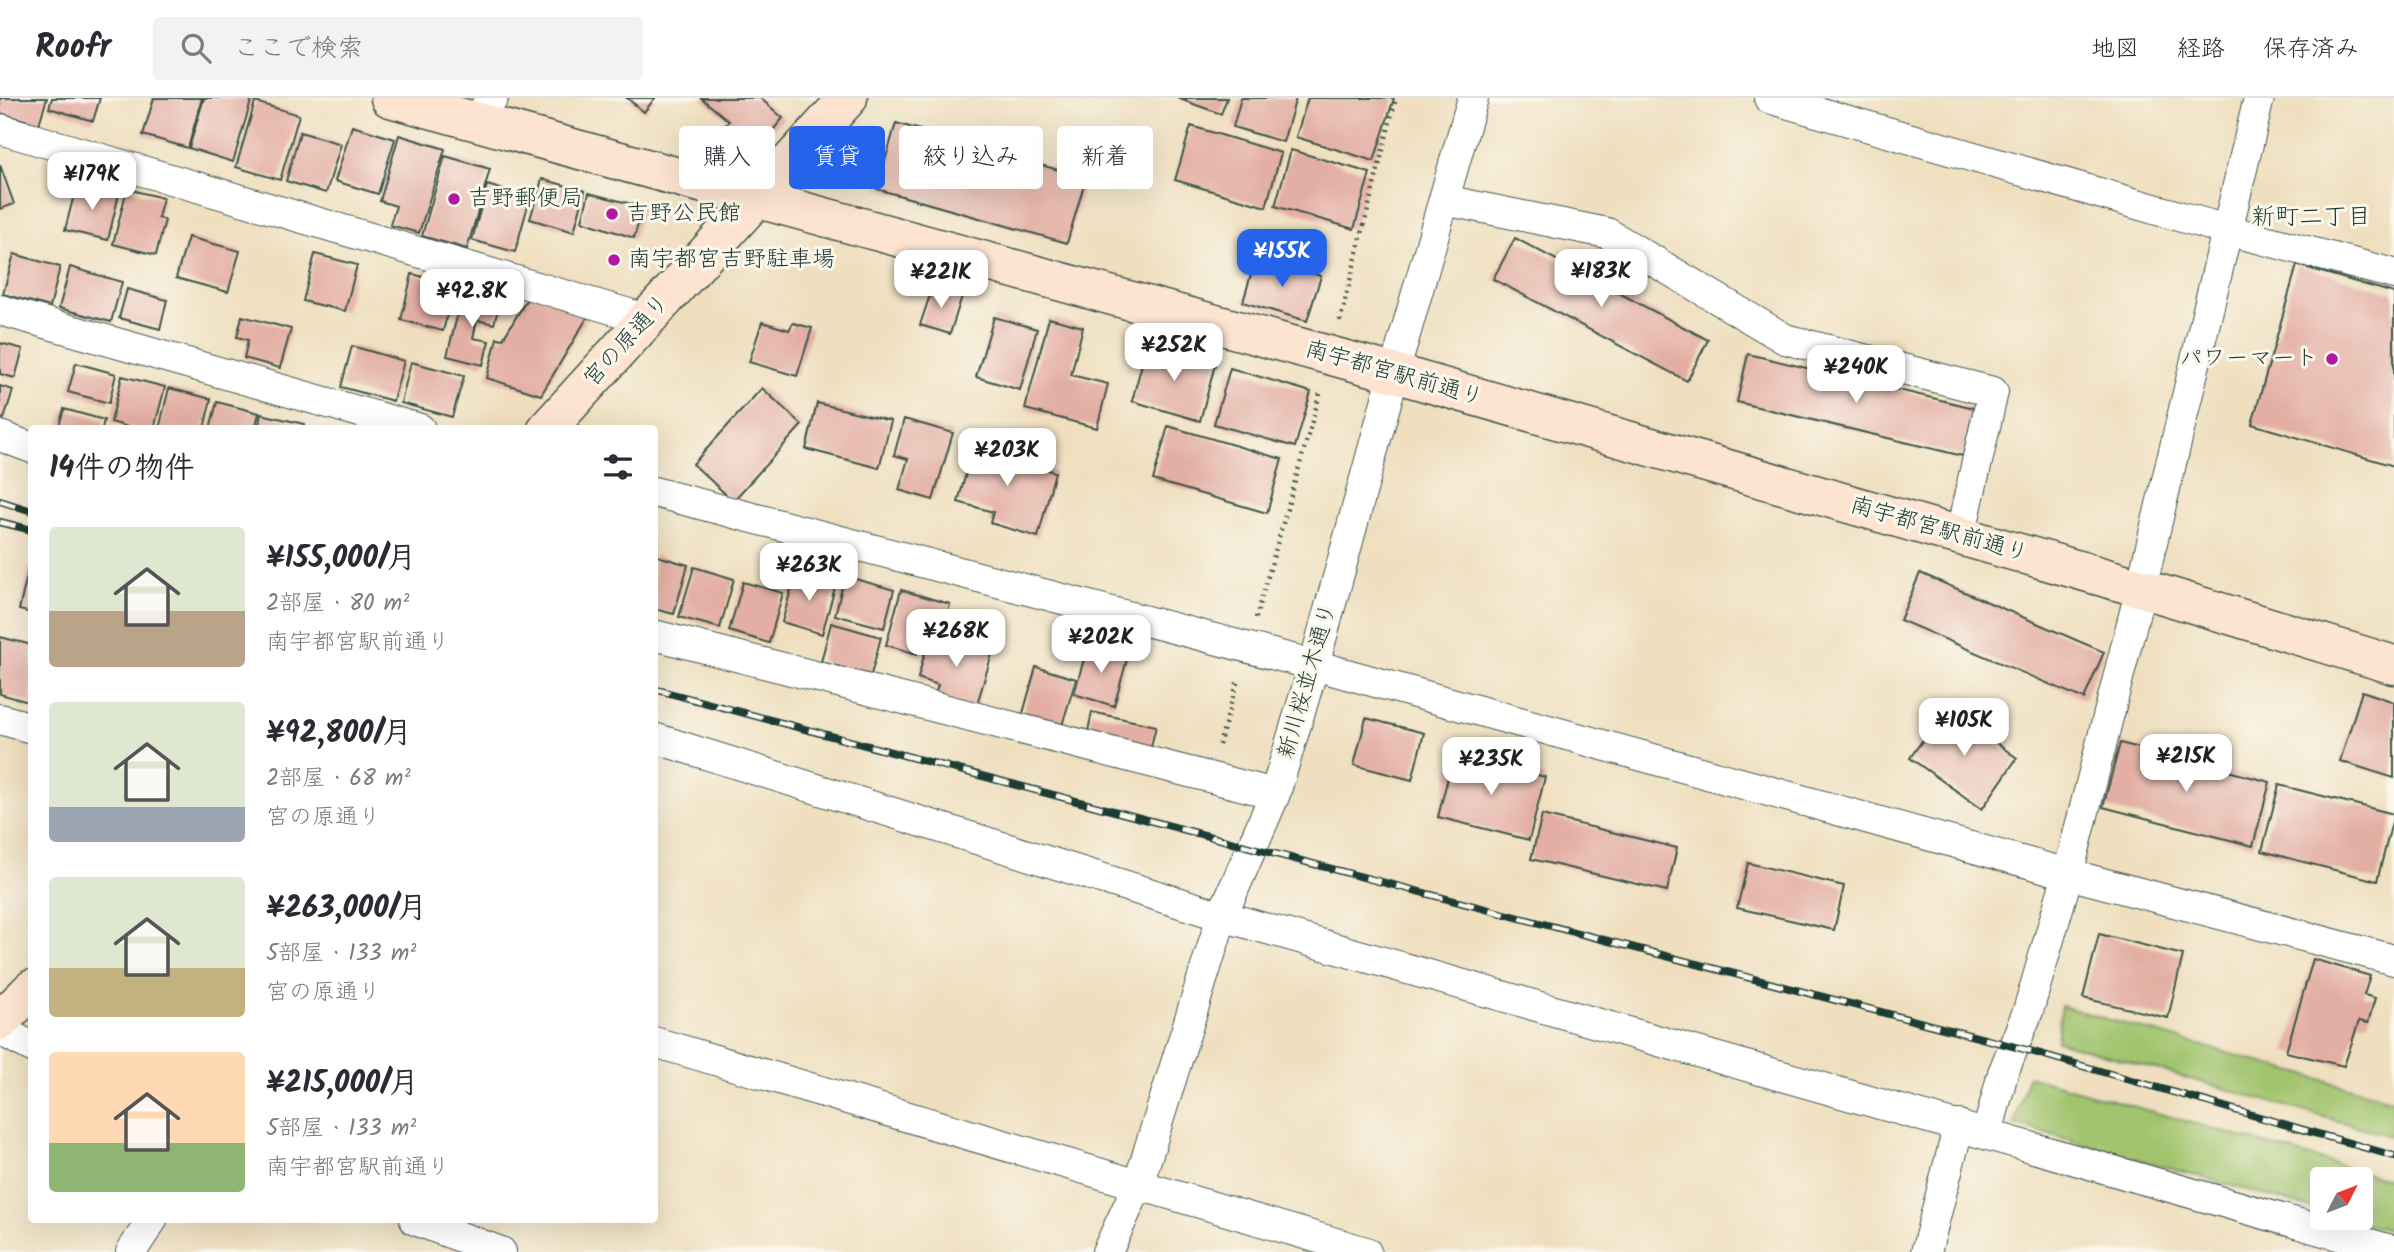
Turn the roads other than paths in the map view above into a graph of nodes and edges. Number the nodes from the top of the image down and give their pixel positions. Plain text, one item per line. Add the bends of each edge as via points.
1 (390, 98) edge
2 (848, 98) edge
3 (1473, 98) edge
4 (1769, 98) edge
5 (2259, 98) edge
6 (484, 110) edge
7 (0, 129) edge
8 (756, 199) junction
9 (1444, 200) junction
10 (2227, 230) junction
11 (2394, 274) edge
12 (0, 310) edge
13 (646, 319) junction
14 (1394, 373) junction
15 (406, 425) edge
16 (551, 425) edge
17 (0, 436) edge
18 (28, 446) edge
19 (658, 493) edge
20 (1960, 536) junction
21 (2141, 588) junction
22 (658, 636) edge
23 (1314, 665) junction
24 (2394, 666) edge
25 (0, 719) edge
26 (28, 727) edge
27 (658, 739) edge
28 (1275, 794) junction
29 (2068, 874) junction
30 (1222, 916) junction
31 (2394, 960) edge
32 (28, 993) edge
33 (0, 1021) edge
34 (0, 1030) edge
35 (658, 1043) edge
36 (28, 1045) edge
37 (1959, 1125) junction
38 (1987, 1134) junction
39 (1138, 1185) junction
40 (150, 1223) edge
41 (422, 1223) edge
42 (490, 1250) edge
43 (2394, 1251) edge
44 (131, 1252) edge
45 (1107, 1252) edge
46 (1366, 1252) edge
47 (1926, 1252) edge

1 - 6 street, 南宇都宮駅前通り
2 - 8 street, 宮の原通り
3 - 9 street, 新川桜並木通り
4 - 10 street
5 - 10 street
6 - 8 street, 南宇都宮駅前通り
7 - 13 street
8 - 13 street, 宮の原通り
8 - 14 street, 南宇都宮駅前通り
9 - 14 street, 新川桜並木通り
9 - 20 street via 1607,233 1785,338 1993,392
10 - 11 street
10 - 21 street
12 - 15 street
13 - 16 street, 宮の原通り
14 - 20 street, 南宇都宮駅前通り
14 - 23 street, 新川桜並木通り
17 - 18 street
19 - 23 street
20 - 21 street, 南宇都宮駅前通り
21 - 24 street, 南宇都宮駅前通り
21 - 29 street
22 - 28 street
23 - 28 street, 新川桜並木通り
23 - 29 street
25 - 26 street
27 - 30 street
28 - 30 street, 新川桜並木通り
29 - 31 street
29 - 38 street
30 - 37 street
30 - 39 street, 新川桜並木通り
32 - 33 street
34 - 36 street
35 - 39 street
37 - 38 street
37 - 47 street
38 - 43 street
39 - 45 street, 新川桜並木通り
39 - 46 street
40 - 44 street
41 - 42 street

